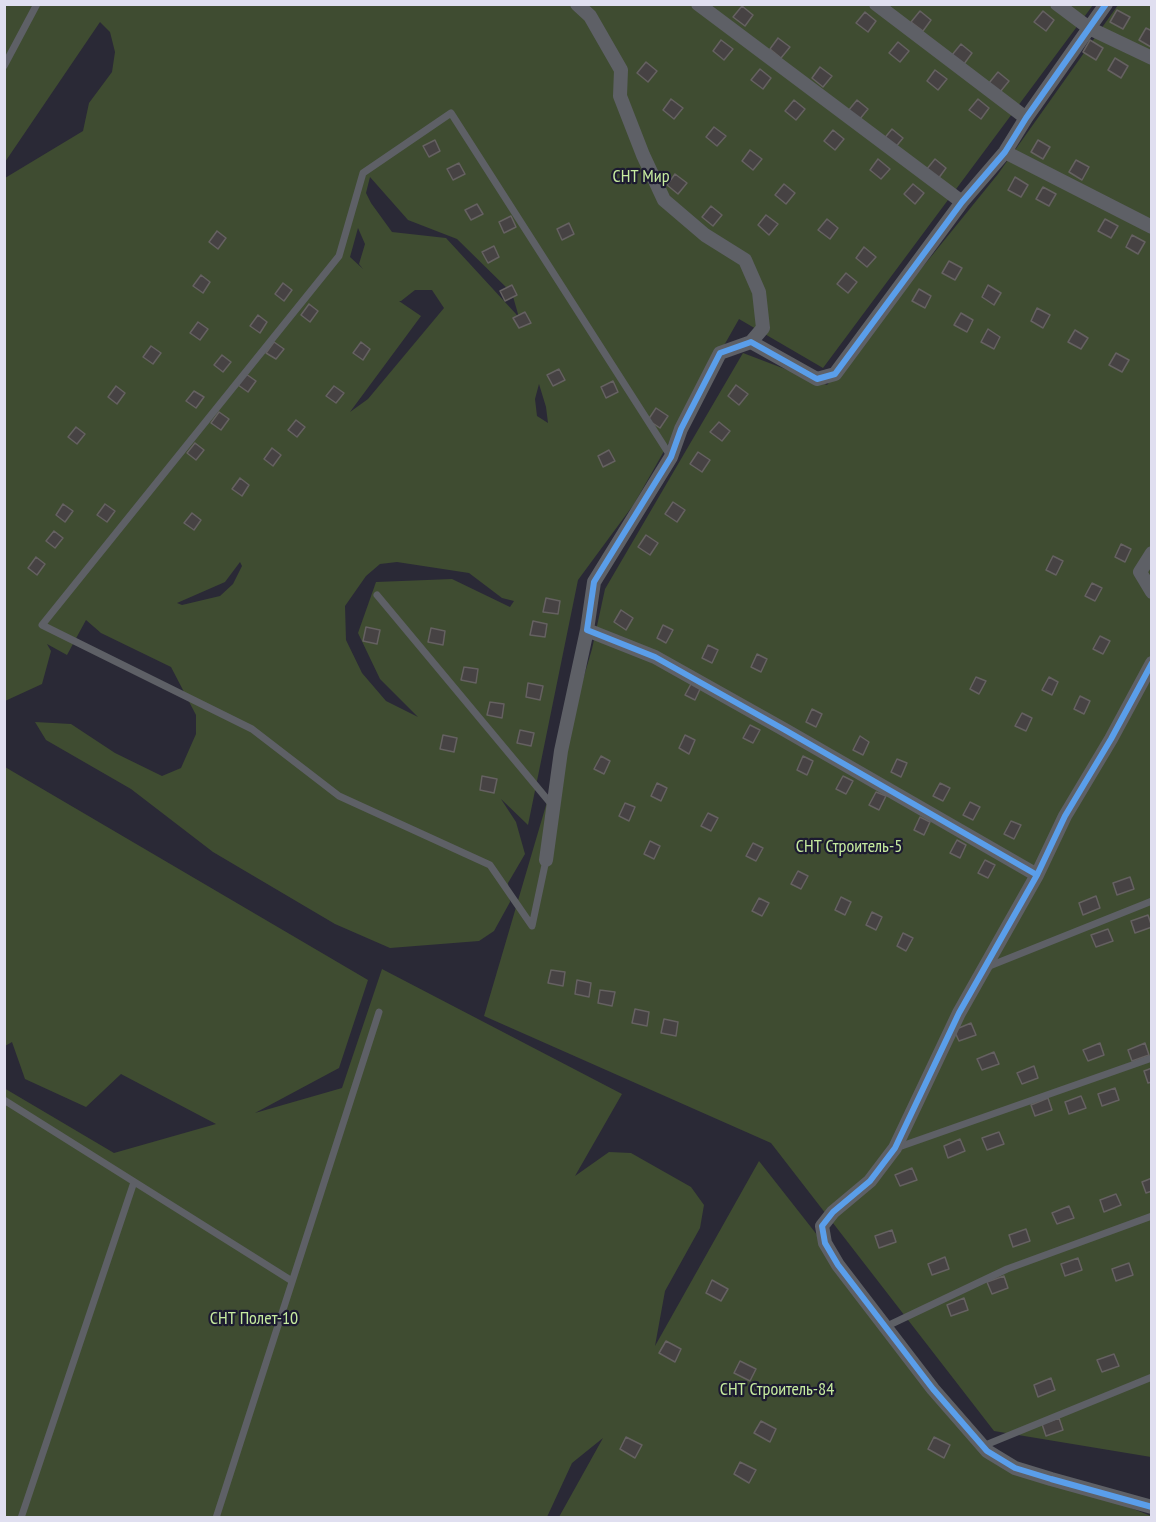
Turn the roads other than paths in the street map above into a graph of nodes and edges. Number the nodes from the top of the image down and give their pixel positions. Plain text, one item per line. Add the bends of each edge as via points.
1 (37, 4) edge
2 (578, 4) edge
3 (698, 4) edge
4 (876, 4) edge
5 (1057, 4) edge
6 (1106, 4) edge
7 (1089, 28) junction
8 (1152, 58) edge
9 (4, 66) edge
10 (1026, 118) junction
11 (1005, 152) junction
12 (962, 202) junction
13 (1152, 227) edge
14 (751, 342) junction
15 (671, 457) junction
16 (1152, 553) edge
17 (1151, 589) edge
18 (377, 596) dead end
19 (587, 630) junction
20 (1152, 663) edge
21 (553, 807) junction
22 (546, 860) joint
23 (1037, 875) junction
24 (1152, 901) edge
25 (984, 968) junction
26 (379, 1012) dead end
27 (1152, 1058) edge
28 (4, 1100) edge
29 (895, 1148) junction
30 (135, 1182) junction
31 (1152, 1216) edge
32 (292, 1281) junction
33 (885, 1327) junction
34 (1152, 1377) edge
35 (983, 1446) junction
36 (1152, 1506) edge
37 (21, 1518) edge
38 (216, 1518) edge

1 - 9 lane
2 - 14 street via 590,16 621,69 620,96 664,200 705,235 745,260 759,292 763,328
3 - 12 street
4 - 10 street
5 - 7 street
6 - 7 street
7 - 8 street
7 - 10 street
10 - 11 street
11 - 12 street
11 - 13 street
12 - 14 street via 835,374 818,379
14 - 15 street via 720,353
15 - 19 street via 594,582
15 - 22 lane via 451,113 363,173 339,256 42,625 252,729 339,796 490,865 532,926
16 - 17 street via 1140,572
18 - 21 lane
19 - 21 street
19 - 23 street via 655,657
20 - 23 street via 1065,816
21 - 22 street
23 - 25 street
24 - 25 lane
25 - 29 street
26 - 32 lane
27 - 29 lane
28 - 30 lane
29 - 33 street via 870,1181 832,1212 822,1226 825,1244 838,1265
30 - 32 lane
30 - 37 lane
31 - 33 lane via 1007,1269
32 - 38 lane
33 - 35 street
34 - 35 lane
35 - 36 street via 1015,1468

